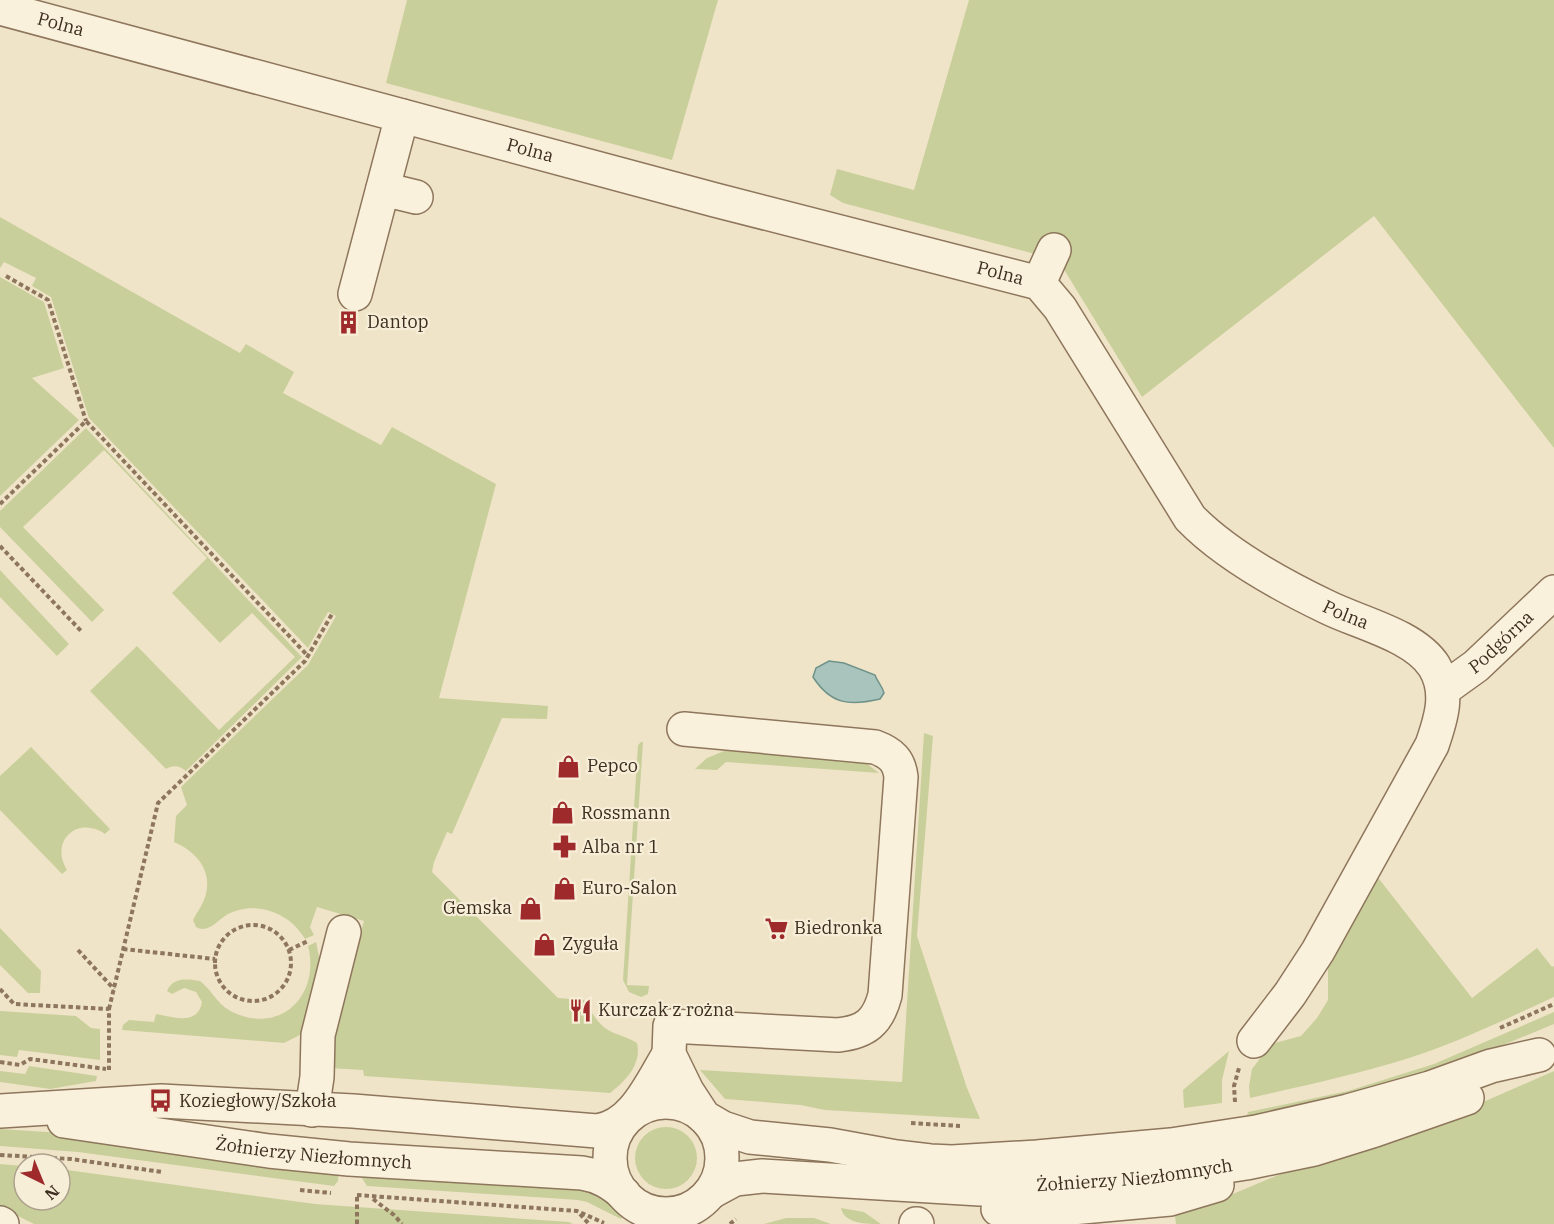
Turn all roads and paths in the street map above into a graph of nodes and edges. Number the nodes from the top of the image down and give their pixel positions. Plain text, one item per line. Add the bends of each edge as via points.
1 (0, 8) edge
2 (402, 116) junction
3 (383, 189) junction
4 (416, 197) dead end
5 (1054, 250) dead end
6 (6, 276) dead end
7 (1040, 284) junction
8 (356, 294) dead end
9 (86, 421) junction
10 (0, 504) edge
11 (0, 546) edge
12 (1554, 592) edge
13 (332, 614) dead end
14 (82, 632) dead end
15 (308, 656) junction
16 (1444, 689) junction
17 (684, 729) dead end
18 (344, 932) dead end
19 (307, 941) dead end
20 (123, 949) junction
21 (78, 950) dead end
22 (289, 950) junction
23 (215, 960) junction
24 (0, 989) edge
25 (114, 989) junction
26 (1554, 1004) edge
27 (109, 1009) junction
28 (1496, 1029) dead end
29 (1254, 1041) dead end
30 (1546, 1051) edge
31 (669, 1054) junction
32 (109, 1070) dead end
33 (312, 1110) junction
34 (0, 1111) edge
35 (628, 1117) junction
36 (704, 1117) junction
37 (906, 1122) dead end
38 (971, 1127) dead end
39 (0, 1155) edge
40 (166, 1172) dead end
41 (297, 1190) dead end
42 (339, 1193) dead end
43 (348, 1194) dead end
44 (357, 1195) junction
45 (372, 1197) junction
46 (698, 1206) edge
47 (632, 1207) edge
48 (577, 1211) junction
49 (357, 1224) edge
50 (402, 1224) edge
51 (589, 1224) edge
52 (608, 1224) edge

1 - 2 street, Polna
2 - 3 street
2 - 7 street, Polna
3 - 4 street
3 - 8 street
5 - 7 street
6 - 9 path via 48,300
7 - 16 street, Polna via 1060,308 1190,518 1206,535 1289,588 1421,651
9 - 10 path
9 - 15 path
11 - 14 path
12 - 16 street, Podgórna via 1476,666
13 - 15 path
15 - 20 path via 158,803
16 - 29 street via 1442,716 1432,745 1318,951
17 - 31 street via 875,747 894,758 900,765 901,777 885,995 880,1012 870,1024 855,1033 838,1035 670,1026
18 - 33 street via 318,1035
19 - 22 path
20 - 23 path
20 - 25 path
21 - 25 path
22 - 23 path via 276,932 251,925 227,935
22 - 23 path via 289,978 282,989 259,1001 233,996 222,986
24 - 27 path via 14,1004
25 - 27 path
26 - 28 path
27 - 32 path
30 - 36 street, Żołnierzy Niezłomnych via 1348,1112 1256,1132 1170,1145 1026,1158 952,1162 896,1157 750,1137
30 - 46 street, Żołnierzy Niezłomnych via 1494,1086 1460,1101 1283,1156 1150,1178 980,1190 762,1176 735,1179
31 - 35 street
31 - 36 street
33 - 34 street, Żołnierzy Niezłomnych via 161,1101
33 - 35 street, Żołnierzy Niezłomnych via 587,1131 609,1128
34 - 47 street, Żołnierzy Niezłomnych via 268,1151 582,1173 610,1182
35 - 36 street via 647,1106 669,1102 693,1109
35 - 47 street via 619,1128 611,1153 614,1176
36 - 46 street via 714,1129 722,1152 718,1179
37 - 38 path
39 - 40 path via 71,1159
41 - 42 path
43 - 44 path
44 - 45 path
44 - 49 path
45 - 48 path
45 - 50 path
46 - 47 street via 675,1213
48 - 51 path
48 - 52 path

